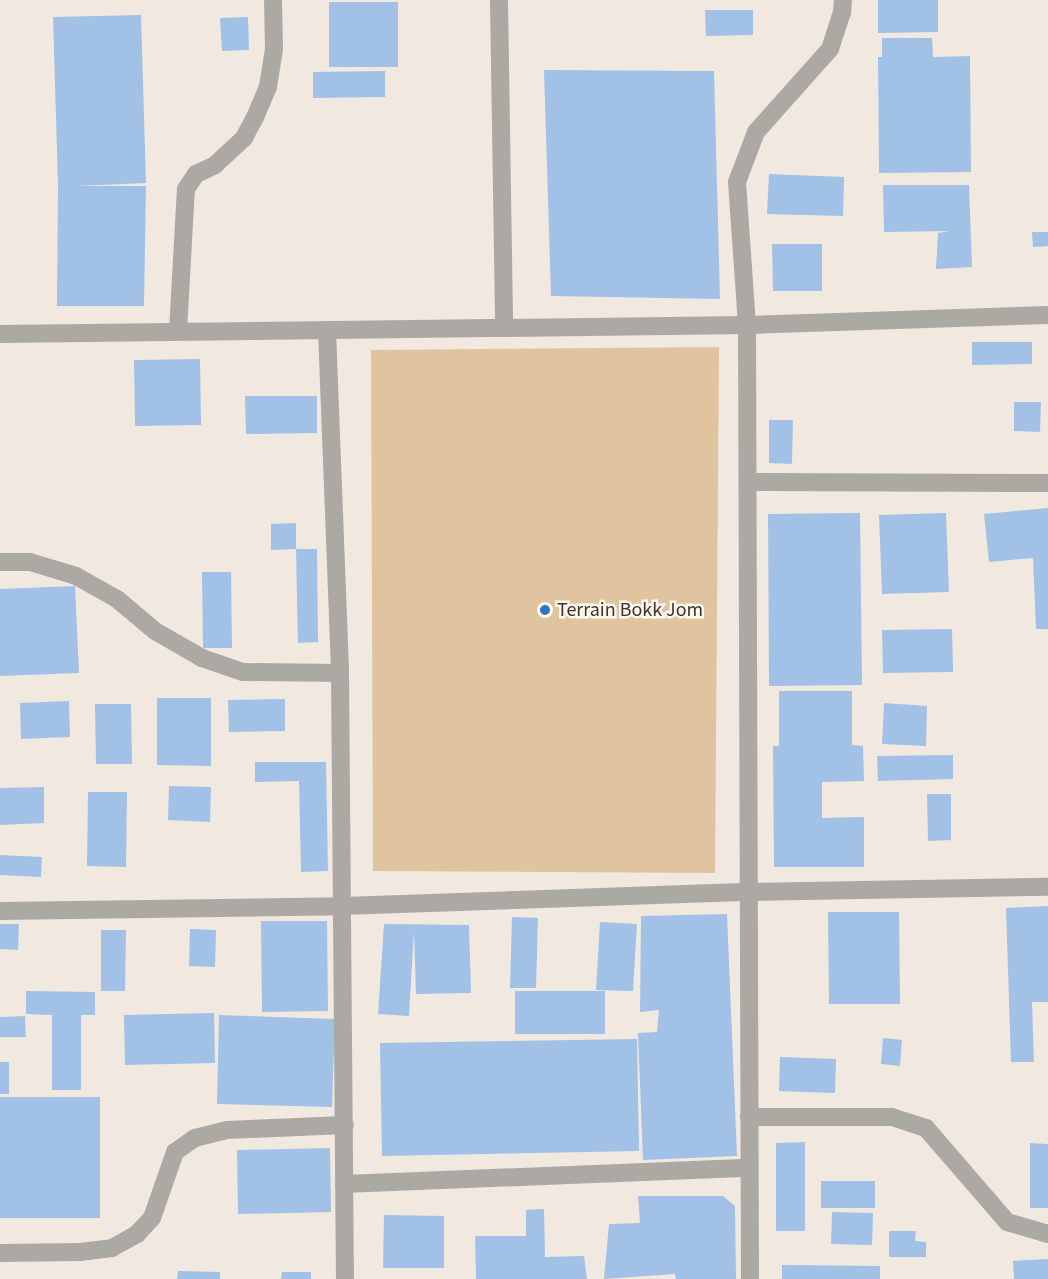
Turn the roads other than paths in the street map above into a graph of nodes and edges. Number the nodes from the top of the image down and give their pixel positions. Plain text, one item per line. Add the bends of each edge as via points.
1 (273, 0) edge
2 (499, 0) edge
3 (843, 0) edge
4 (1048, 315) edge
5 (747, 325) junction
6 (504, 328) junction
7 (178, 331) junction
8 (327, 331) junction
9 (0, 334) edge
10 (748, 482) junction
11 (1048, 483) edge
12 (0, 562) edge
13 (340, 673) junction
14 (1048, 887) edge
15 (748, 892) junction
16 (343, 906) junction
17 (0, 910) edge
18 (749, 1117) junction
19 (345, 1125) junction
20 (749, 1168) junction
21 (344, 1184) junction
22 (1048, 1234) edge
23 (0, 1253) edge
24 (345, 1279) edge
25 (750, 1279) edge

1 - 7 street via 274,48 268,87 256,115 244,138 214,165 196,174 186,189
2 - 6 street
3 - 5 street via 830,49 756,132 737,182
4 - 5 street
5 - 6 street
5 - 10 street
6 - 8 street
7 - 8 street
7 - 9 street
8 - 13 street
10 - 11 street
10 - 15 street
12 - 13 street via 30,562 76,576 117,599 154,631 202,658 243,672
13 - 16 street
14 - 15 street
15 - 16 street
15 - 18 street
16 - 17 street
16 - 19 street
18 - 20 street
18 - 22 street via 892,1117 926,1128 1007,1222
19 - 21 street
19 - 23 street via 227,1130 195,1138 175,1152 152,1218 137,1234 112,1248
20 - 21 street
20 - 25 street
21 - 24 street

